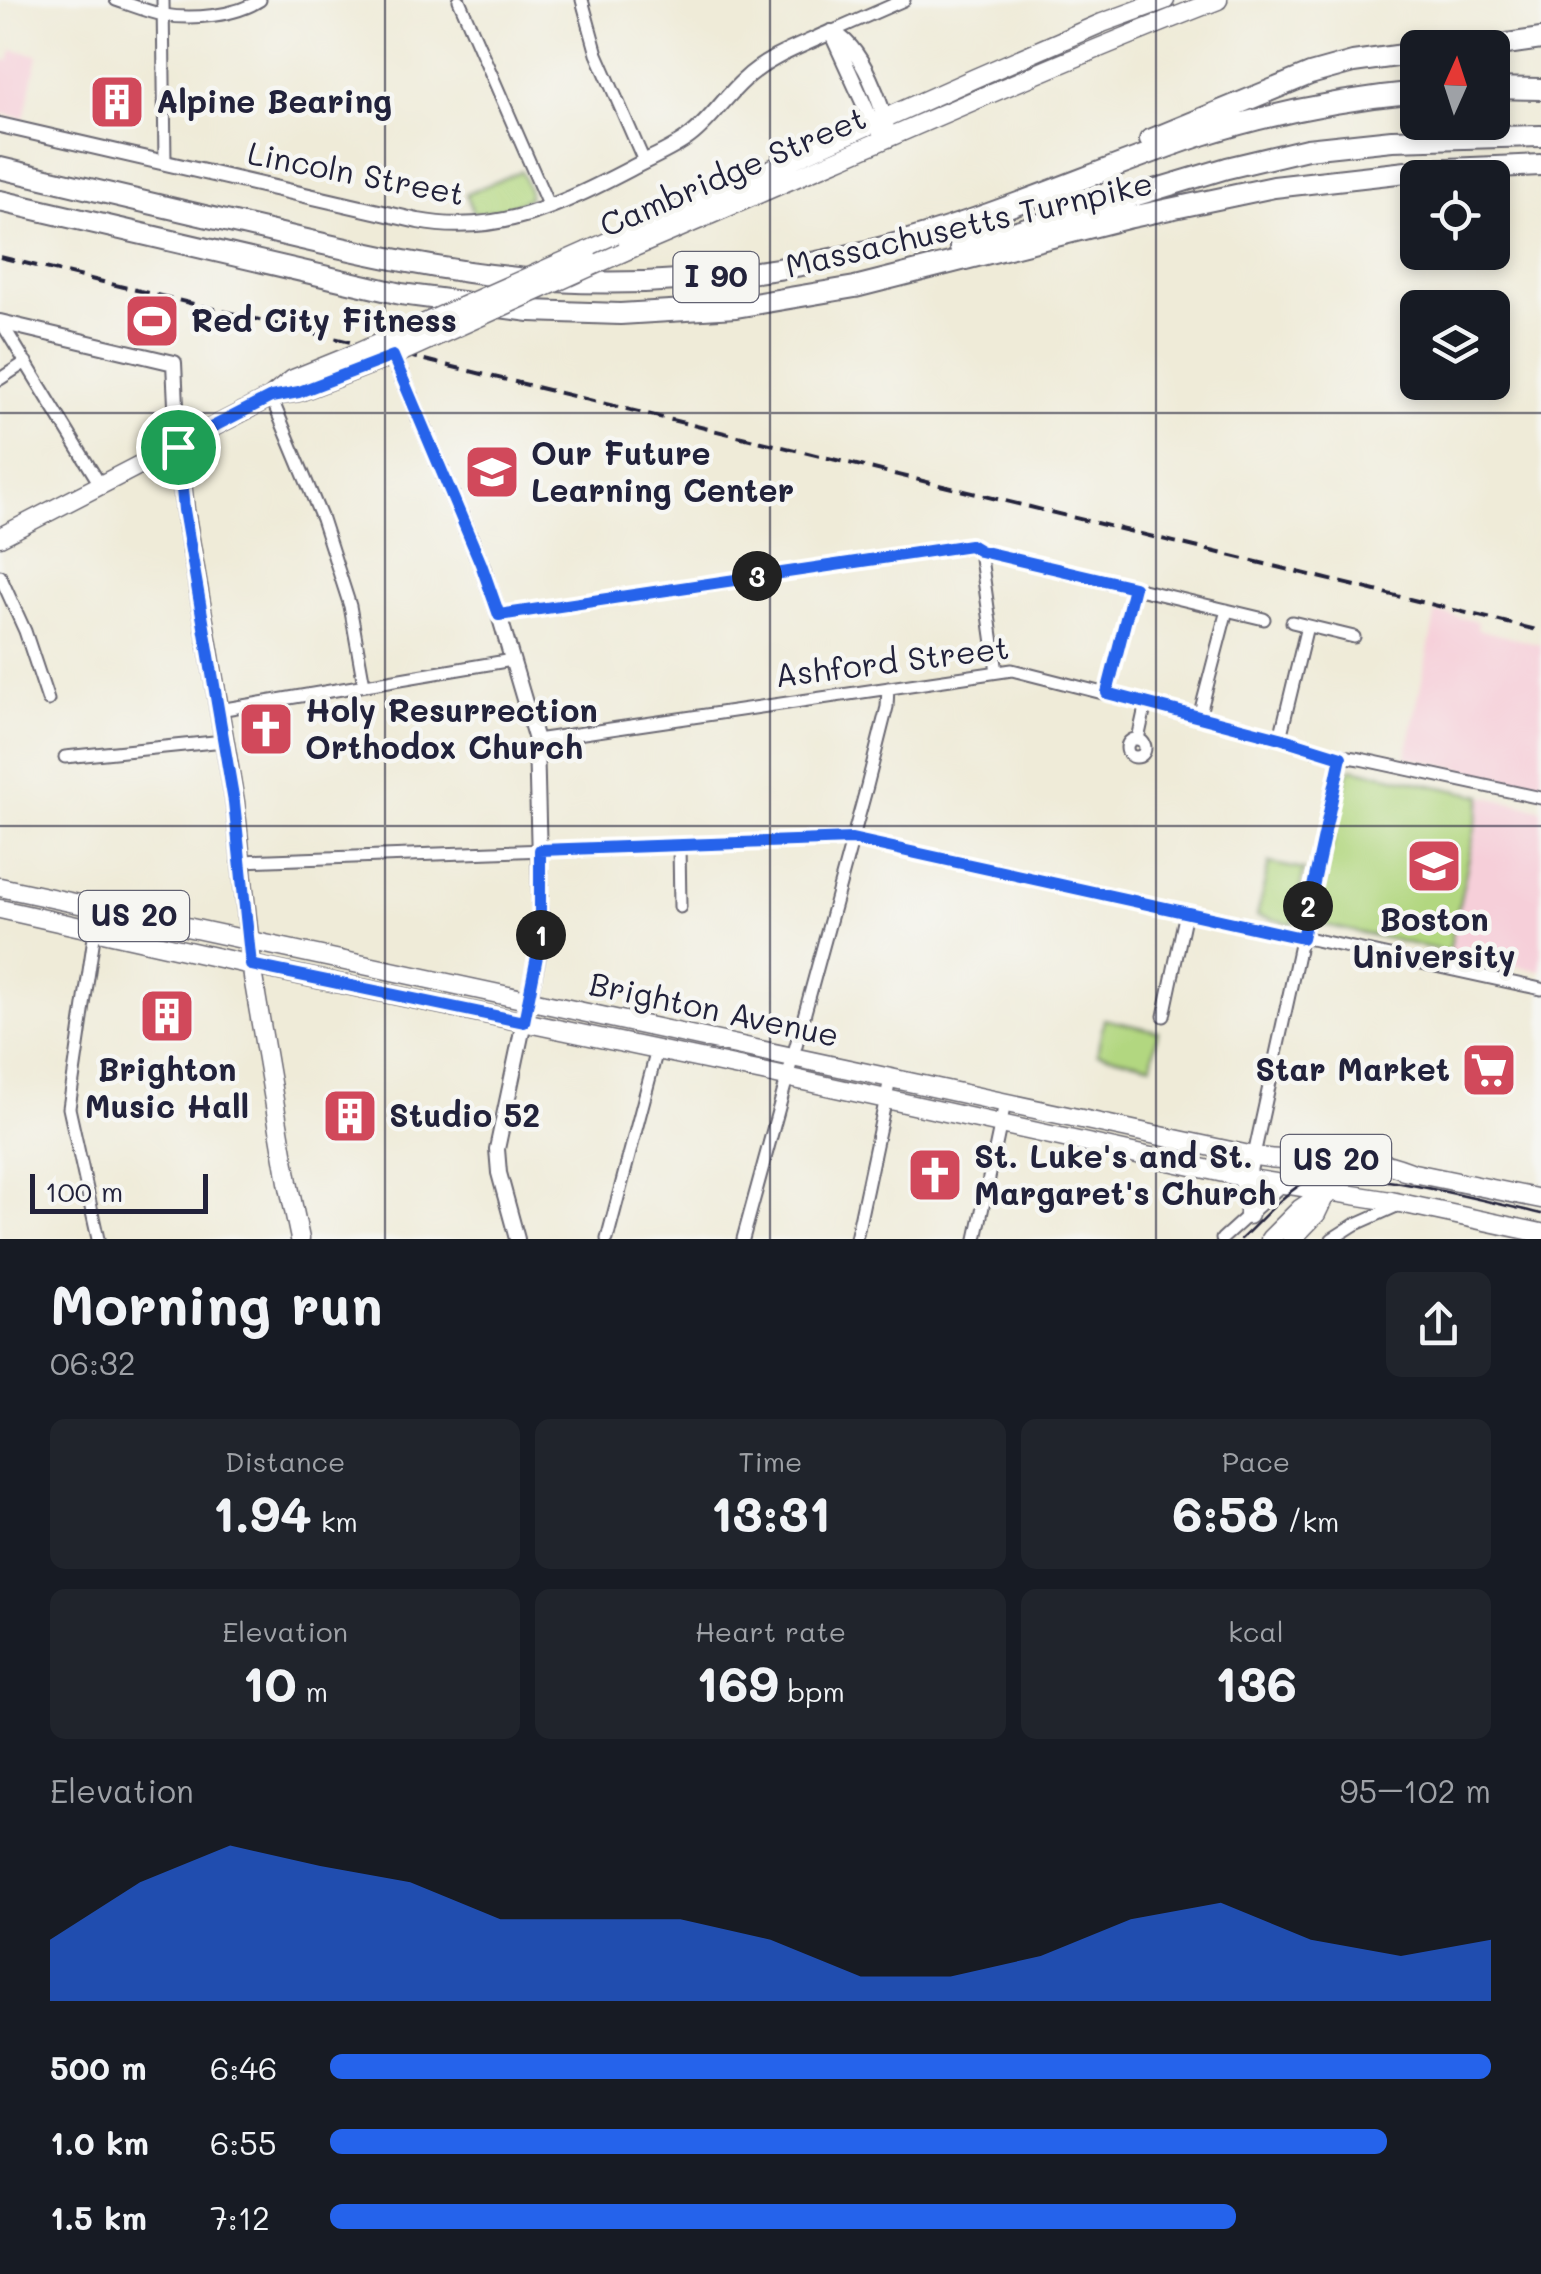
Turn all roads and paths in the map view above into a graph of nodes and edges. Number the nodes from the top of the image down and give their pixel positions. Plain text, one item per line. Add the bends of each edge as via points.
1 (116, 0) edge
2 (163, 0) edge
3 (260, 0) edge
4 (459, 0) edge
5 (582, 0) edge
6 (904, 0) edge
7 (1165, 0) edge
8 (1218, 0) edge
9 (164, 15) junction
10 (831, 32) junction
11 (1541, 42) edge
12 (1510, 45) edge
13 (1510, 46) edge
14 (1400, 56) edge
15 (1510, 88) edge
16 (1541, 89) edge
17 (1400, 94) edge
18 (879, 121) junction
19 (0, 126) edge
20 (1541, 136) edge
21 (888, 139) junction
22 (644, 162) junction
23 (164, 163) junction
24 (1541, 166) edge
25 (0, 168) edge
26 (0, 201) edge
27 (549, 207) junction
28 (939, 231) junction
29 (736, 307) junction
30 (1, 322) edge
31 (390, 359) junction
32 (26, 362) junction
33 (0, 379) edge
34 (271, 397) junction
35 (178, 447) junction
36 (101, 486) junction
37 (0, 538) edge
38 (980, 551) junction
39 (0, 576) edge
40 (1134, 587) junction
41 (1227, 610) junction
42 (499, 615) junction
43 (1264, 619) dead end
44 (1292, 622) dead end
45 (1307, 626) junction
46 (1354, 637) dead end
47 (512, 660) junction
48 (997, 672) junction
49 (364, 685) junction
50 (888, 688) junction
51 (1107, 693) junction
52 (48, 700) dead end
53 (1146, 704) junction
54 (219, 710) junction
55 (1199, 717) junction
56 (1280, 738) junction
57 (536, 740) junction
58 (1138, 740) dead end
59 (224, 741) junction
60 (66, 757) dead end
61 (1341, 757) junction
62 (1541, 798) edge
63 (852, 839) junction
64 (679, 845) junction
65 (540, 850) junction
66 (241, 861) junction
67 (0, 887) edge
68 (680, 906) dead end
69 (0, 909) edge
70 (1186, 912) junction
71 (95, 930) junction
72 (1302, 938) junction
73 (249, 941) junction
74 (251, 965) junction
75 (1541, 989) edge
76 (528, 1000) junction
77 (1164, 1016) dead end
78 (524, 1022) junction
79 (658, 1050) junction
80 (793, 1057) junction
81 (787, 1077) junction
82 (890, 1078) junction
83 (886, 1100) junction
84 (1005, 1103) junction
85 (1000, 1124) junction
86 (1262, 1158) junction
87 (1416, 1174) junction
88 (1245, 1177) junction
89 (1283, 1184) junction
90 (1328, 1190) junction
91 (1541, 1199) edge
92 (1403, 1203) junction
93 (1249, 1215) junction
94 (1508, 1233) edge
95 (1541, 1233) edge
96 (98, 1239) edge
97 (300, 1239) edge
98 (516, 1239) edge
99 (607, 1239) edge
100 (743, 1239) edge
101 (856, 1239) edge
102 (976, 1239) edge
103 (1222, 1239) edge
104 (1270, 1239) edge
105 (1292, 1239) edge
106 (1332, 1239) edge

1 - 9 street
2 - 9 street
3 - 9 street via 237,12
4 - 27 street
5 - 22 street via 597,54
6 - 10 street
7 - 18 main road, Cambridge Street
8 - 21 main road, Cambridge Street
9 - 23 street
10 - 18 street via 857,52
10 - 22 street, Lincoln Street via 756,70 697,130
11 - 12 highway
11 - 13 highway
14 - 28 highway via 1297,78 988,203
15 - 16 highway
17 - 28 highway, Massachusetts Turnpike / I 90 via 1234,126
18 - 21 street
18 - 34 main road, Cambridge Street, bridge via 294,379
19 - 23 street, Lincoln Street
20 - 29 highway via 1392,140 1291,152
21 - 31 main road, Cambridge Street, bridge
22 - 27 street, Lincoln Street
23 - 27 street, Lincoln Street via 444,225 494,223
24 - 29 highway, Massachusetts Turnpike / I 90 via 1445,168 1253,191 876,282
25 - 28 highway, Massachusetts Turnpike / I 90 via 409,263 551,281 745,274
26 - 29 highway, Massachusetts Turnpike / I 90 via 445,302 574,314
30 - 32 street
30 - 35 street via 174,364
31 - 34 main road, Cambridge Street
31 - 42 street
32 - 33 street
32 - 36 street
34 - 35 main road, Cambridge Street
34 - 49 street via 350,606
35 - 36 main road, Cambridge Street
35 - 54 main road
36 - 37 main road, Cambridge Street
38 - 40 street
38 - 42 street via 970,545
38 - 48 street
39 - 52 street
40 - 41 street
40 - 51 street
41 - 43 street
41 - 55 street
42 - 47 street
44 - 45 street
45 - 46 street
45 - 56 street
47 - 49 street
47 - 57 street
48 - 50 street, Ashford Street
48 - 51 street, Ashford Street via 1019,670
49 - 54 street
50 - 57 street, Ashford Street
50 - 63 street
51 - 53 street, Ashford Street
53 - 55 street, Ashford Street
53 - 58 street
54 - 59 main road
55 - 56 street, Ashford Street
56 - 61 street, Ashford Street
57 - 65 street
59 - 60 street
59 - 66 main road
61 - 62 street, Ashford Street
61 - 72 street
63 - 64 street
63 - 70 street
63 - 80 street
64 - 65 street
64 - 68 street
65 - 66 street
65 - 76 street via 542,927
66 - 73 main road
67 - 73 main road, Brighton Avenue / US 20
69 - 71 main road, Brighton Avenue / US 20
70 - 72 street
70 - 77 street
71 - 74 main road, Brighton Avenue / US 20
71 - 96 street via 69,1108
72 - 75 street
72 - 86 street
73 - 74 main road
73 - 76 main road, Brighton Avenue / US 20
74 - 78 main road, Brighton Avenue / US 20
74 - 97 main road
76 - 78 street
76 - 80 main road, Brighton Avenue / US 20
78 - 79 main road, Brighton Avenue / US 20
78 - 98 street via 497,1149
79 - 81 main road, Brighton Avenue / US 20
79 - 99 street
80 - 81 street
80 - 82 main road, Brighton Avenue / US 20
81 - 83 main road, Brighton Avenue / US 20
81 - 100 street
82 - 83 street
82 - 84 main road, Brighton Avenue / US 20
83 - 85 main road, Brighton Avenue / US 20
83 - 101 street
84 - 85 street
84 - 86 main road, Brighton Avenue / US 20
85 - 88 main road, Brighton Avenue / US 20
85 - 102 street
86 - 87 main road, Brighton Avenue / US 20 via 1384,1162
86 - 88 street
86 - 90 main road
87 - 90 main road via 1364,1168
87 - 91 main road, US 20
88 - 89 main road, Brighton Avenue / US 20
88 - 93 main road
89 - 90 main road, Brighton Avenue / US 20
89 - 93 street
90 - 92 main road, US 20
90 - 104 main road
90 - 105 main road
92 - 94 main road, US 20
92 - 106 street
93 - 103 street
94 - 95 main road, US 20

